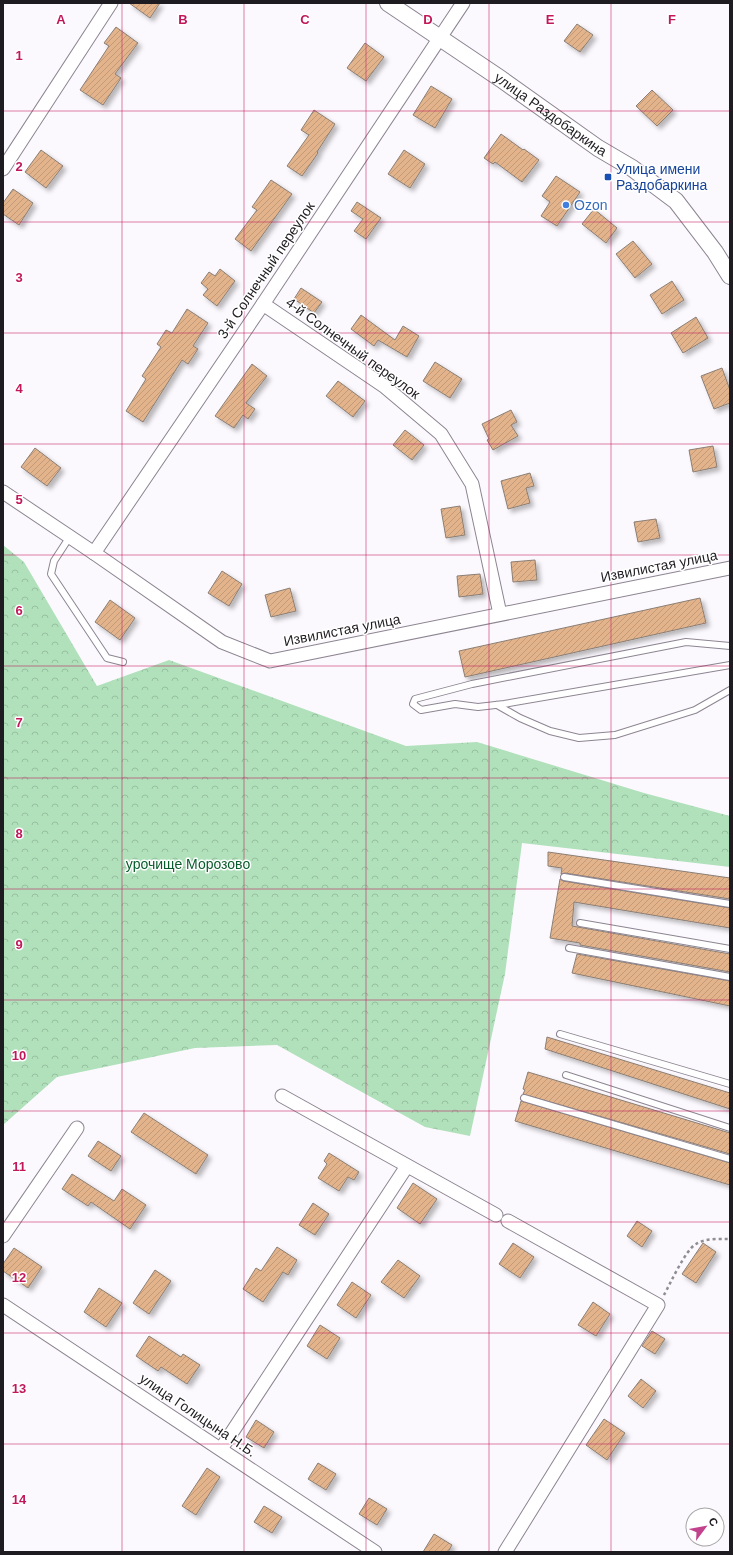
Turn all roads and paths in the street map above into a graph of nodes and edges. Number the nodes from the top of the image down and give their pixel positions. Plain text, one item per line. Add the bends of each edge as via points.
1 (111, 3) edge
2 (388, 3) edge
3 (463, 3) edge
4 (440, 38) junction
5 (3, 169) edge
6 (730, 276) edge
7 (263, 304) junction
8 (3, 492) edge
9 (69, 538) junction
10 (94, 553) junction
11 (730, 568) edge
12 (500, 614) junction
13 (730, 646) edge
14 (123, 662) dead end
15 (730, 665) edge
16 (730, 690) edge
17 (498, 705) junction
18 (564, 877) dead end
19 (730, 904) edge
20 (580, 923) dead end
21 (569, 948) dead end
22 (730, 950) edge
23 (730, 977) edge
24 (560, 1034) dead end
25 (566, 1075) dead end
26 (730, 1084) edge
27 (282, 1096) dead end
28 (524, 1098) dead end
29 (77, 1128) dead end
30 (730, 1128) edge
31 (730, 1159) edge
32 (407, 1166) junction
33 (496, 1215) dead end
34 (508, 1222) dead end
35 (3, 1236) edge
36 (730, 1239) edge
37 (3, 1305) edge
38 (658, 1305) junction
39 (221, 1449) junction
40 (375, 1552) edge
41 (505, 1552) edge

1 - 5 street
2 - 4 street, улица Раздобаркина
3 - 4 street, 3-й Солнечный переулок
4 - 6 street, улица Раздобаркина via 598,148 632,168 676,201
4 - 7 street, 3-й Солнечный переулок
7 - 10 street, 3-й Солнечный переулок
7 - 12 street, 4-й Солнечный переулок via 384,386 441,434 472,484
8 - 9 street, Извилистая улица
9 - 10 street, Извилистая улица
9 - 14 lane via 54,562 51,574 107,658
10 - 12 street, Извилистая улица via 222,642 270,661
11 - 12 street, Извилистая улица
13 - 17 lane via 686,642 472,684 415,699 413,704 421,710 455,704 478,707
15 - 17 lane
16 - 17 lane via 695,710 615,735 579,738 550,731
18 - 19 lane
20 - 22 lane
21 - 23 lane
24 - 26 lane
25 - 30 lane
27 - 32 street
28 - 31 lane
29 - 35 street
32 - 33 street
32 - 39 street
34 - 38 street
36 - 38 path via 695,1244
37 - 39 street, улица Голицына Н.Б.
38 - 41 street
39 - 40 street, улица Голицына Н.Б.

